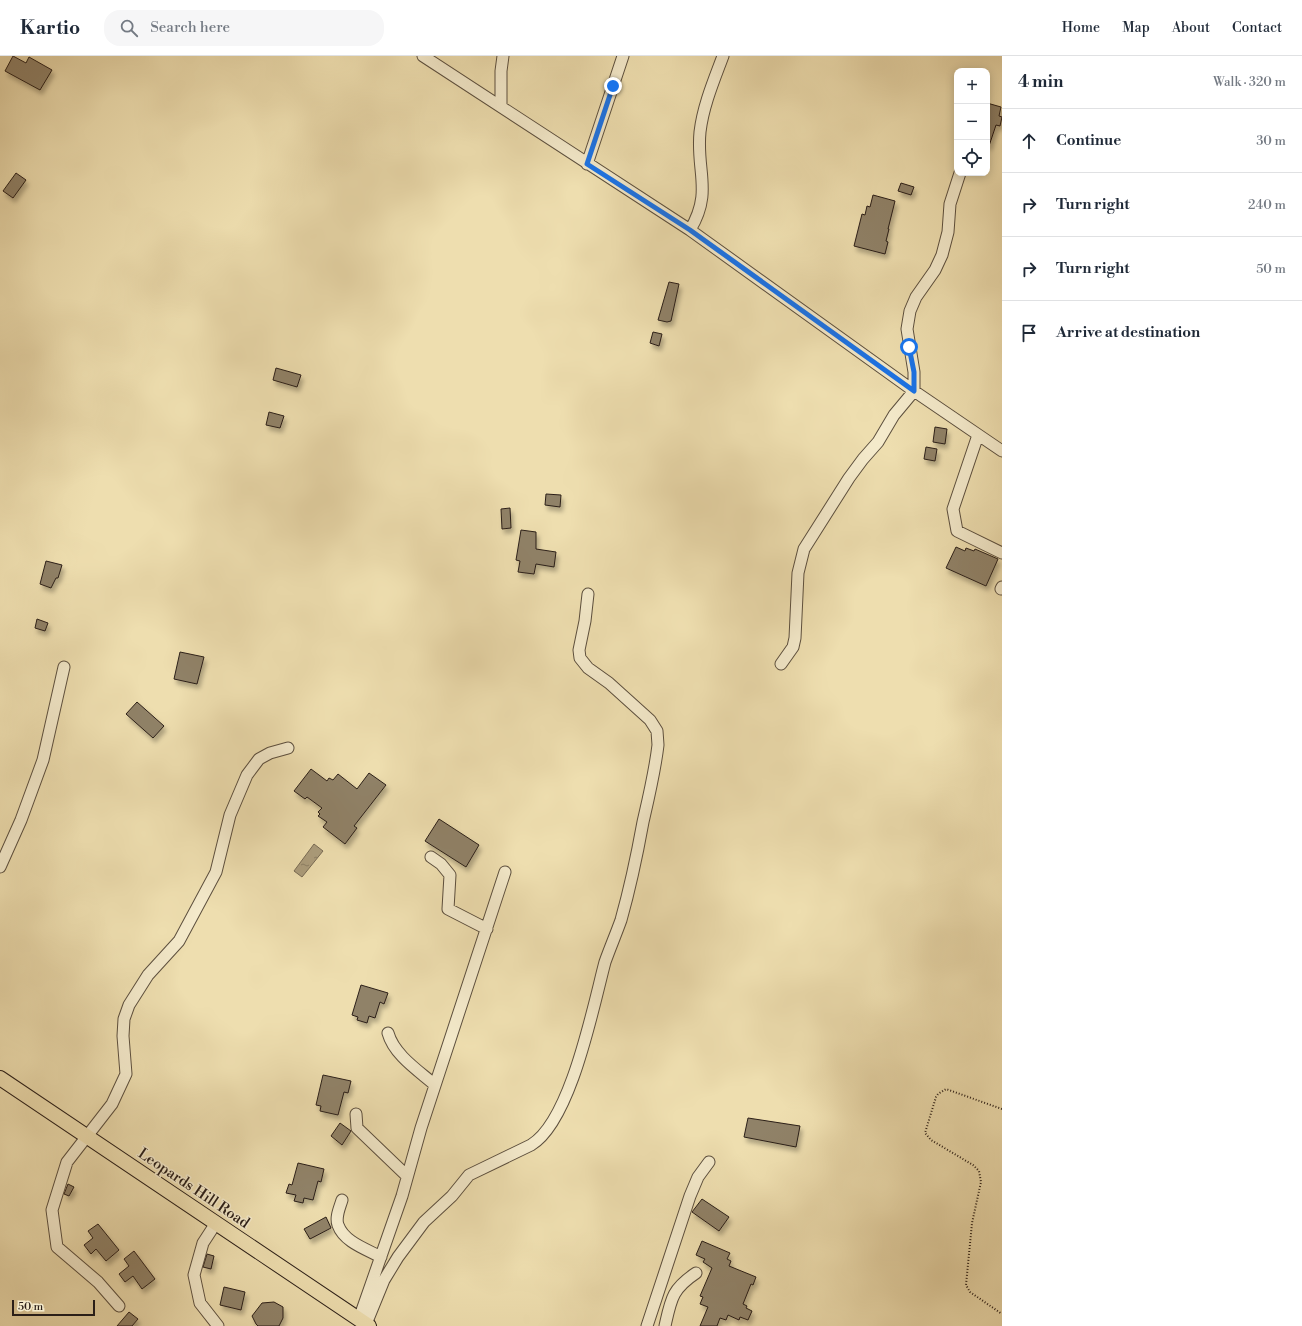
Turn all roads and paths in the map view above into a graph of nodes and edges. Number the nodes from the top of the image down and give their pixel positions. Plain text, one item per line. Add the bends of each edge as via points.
1 (423, 56) edge
2 (503, 56) edge
3 (623, 56) edge
4 (723, 56) edge
5 (501, 105) junction
6 (587, 164) junction
7 (959, 176) edge
8 (690, 230) junction
9 (914, 391) junction
10 (978, 435) junction
11 (1002, 452) edge
12 (1002, 553) edge
13 (588, 594) dead end
14 (781, 664) dead end
15 (64, 667) dead end
16 (288, 748) dead end
17 (431, 857) dead end
18 (0, 867) edge
19 (505, 872) dead end
20 (487, 930) junction
21 (388, 1033) dead end
22 (0, 1078) edge
23 (435, 1086) junction
24 (1002, 1109) edge
25 (356, 1114) dead end
26 (87, 1136) junction
27 (709, 1162) dead end
28 (407, 1176) junction
29 (342, 1200) dead end
30 (216, 1224) junction
31 (381, 1257) junction
32 (696, 1273) dead end
33 (119, 1306) dead end
34 (1002, 1314) edge
35 (365, 1323) edge
36 (218, 1326) edge
37 (647, 1326) edge
38 (665, 1326) edge

1 - 5 street
2 - 5 street
3 - 6 street
4 - 8 street via 700,133 704,186 697,218
5 - 6 street
6 - 8 street
7 - 9 street via 950,204 948,232 942,255 910,311 907,329 914,372
8 - 9 street
9 - 10 street
9 - 14 street via 849,478 804,549 798,573 795,638 793,646
10 - 11 street
10 - 12 street via 953,509 958,531
13 - 35 street via 580,658 588,668 609,683 650,720 657,731 658,744 630,884 579,1057 558,1112 544,1133 530,1145 477,1170 424,1222 384,1280
15 - 18 street via 43,760
16 - 26 street via 259,758 247,774 230,814 216,872 179,941 148,975 129,1005 122,1036 126,1074 112,1104
17 - 20 street via 442,864 450,874 448,908
19 - 20 street
20 - 23 street
21 - 23 street via 390,1041 399,1053
22 - 26 main road, Leopards Hill Road
23 - 28 street
24 - 34 path via 946,1089 936,1097 925,1133 927,1137 979,1171 981,1182 972,1223 966,1285 970,1292
25 - 28 street via 357,1128
26 - 30 main road, Leopards Hill Road
26 - 33 street via 67,1162 52,1210 57,1246 98,1282
27 - 37 street via 698,1177 690,1196
28 - 31 street
29 - 31 street via 338,1225 349,1241
30 - 35 main road, Leopards Hill Road
30 - 36 street via 203,1244 194,1275 200,1303
31 - 35 street
32 - 38 street via 681,1283 672,1298

